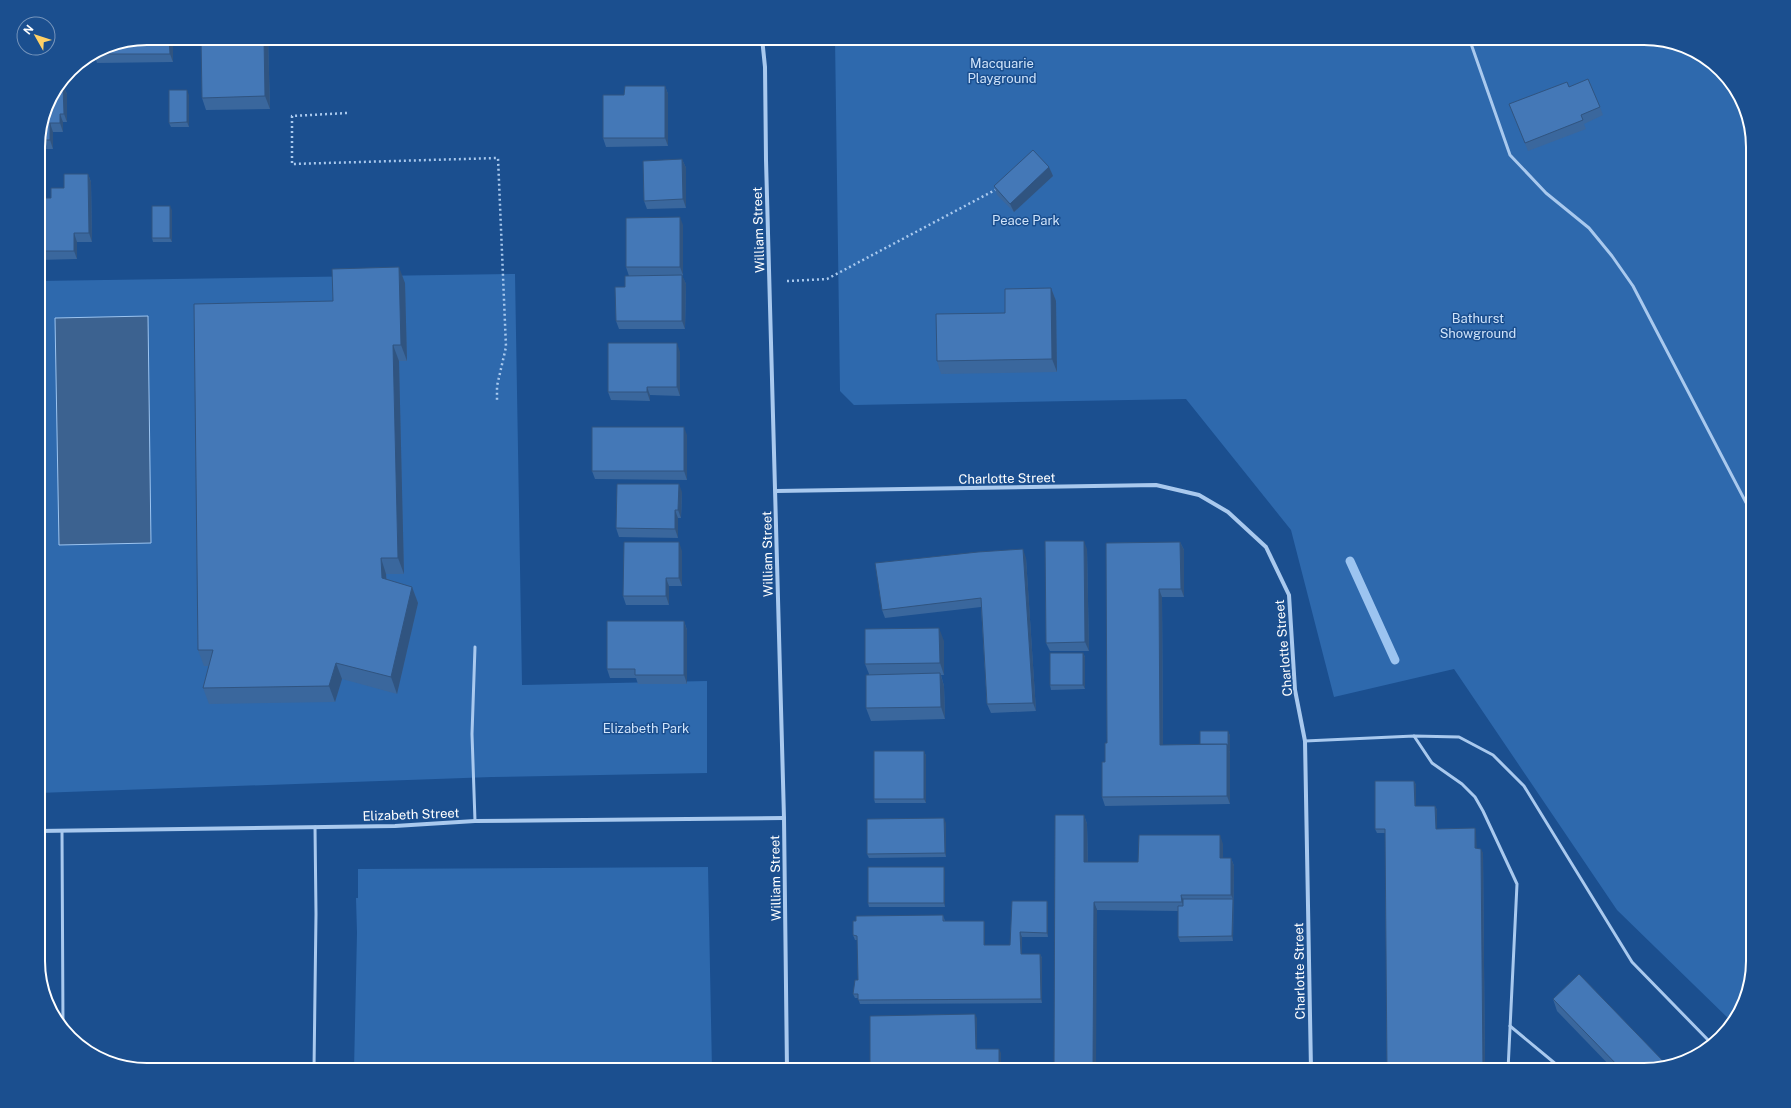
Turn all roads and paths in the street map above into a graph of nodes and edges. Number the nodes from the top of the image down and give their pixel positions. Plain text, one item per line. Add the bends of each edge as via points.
1 (763, 45) edge
2 (1471, 45) edge
3 (347, 113) dead end
4 (1000, 186) edge
5 (769, 282) junction
6 (497, 402) dead end
7 (776, 491) junction
8 (1746, 503) edge
9 (475, 647) dead end
10 (1414, 736) junction
11 (1305, 740) junction
12 (784, 818) junction
13 (475, 821) junction
14 (315, 827) junction
15 (45, 831) edge
16 (62, 831) junction
17 (63, 1019) edge
18 (1510, 1026) junction
19 (1708, 1040) edge
20 (314, 1063) edge
21 (787, 1063) edge
22 (1311, 1063) edge
23 (1508, 1063) edge
24 (1555, 1063) edge

1 - 5 street, William Street
2 - 8 lane via 1510,155 1546,193 1589,228 1633,286
3 - 6 path via 292,116 292,164 498,158 506,347 497,386
4 - 5 path via 826,279
5 - 7 street, William Street
7 - 11 street, Charlotte Street via 1156,485 1199,495 1228,512 1266,547 1289,595 1295,690
7 - 12 street, William Street
9 - 13 lane via 472,734
10 - 11 lane
10 - 18 lane via 1432,763 1462,784 1475,797 1517,884
10 - 19 lane via 1459,737 1493,755 1524,786 1632,962
11 - 22 street, Charlotte Street
12 - 13 street, Elizabeth Street
12 - 21 street, William Street
13 - 14 street, Elizabeth Street
14 - 16 street, Elizabeth Street
14 - 20 lane
15 - 16 street, Elizabeth Street
16 - 17 lane
18 - 23 lane
18 - 24 lane

